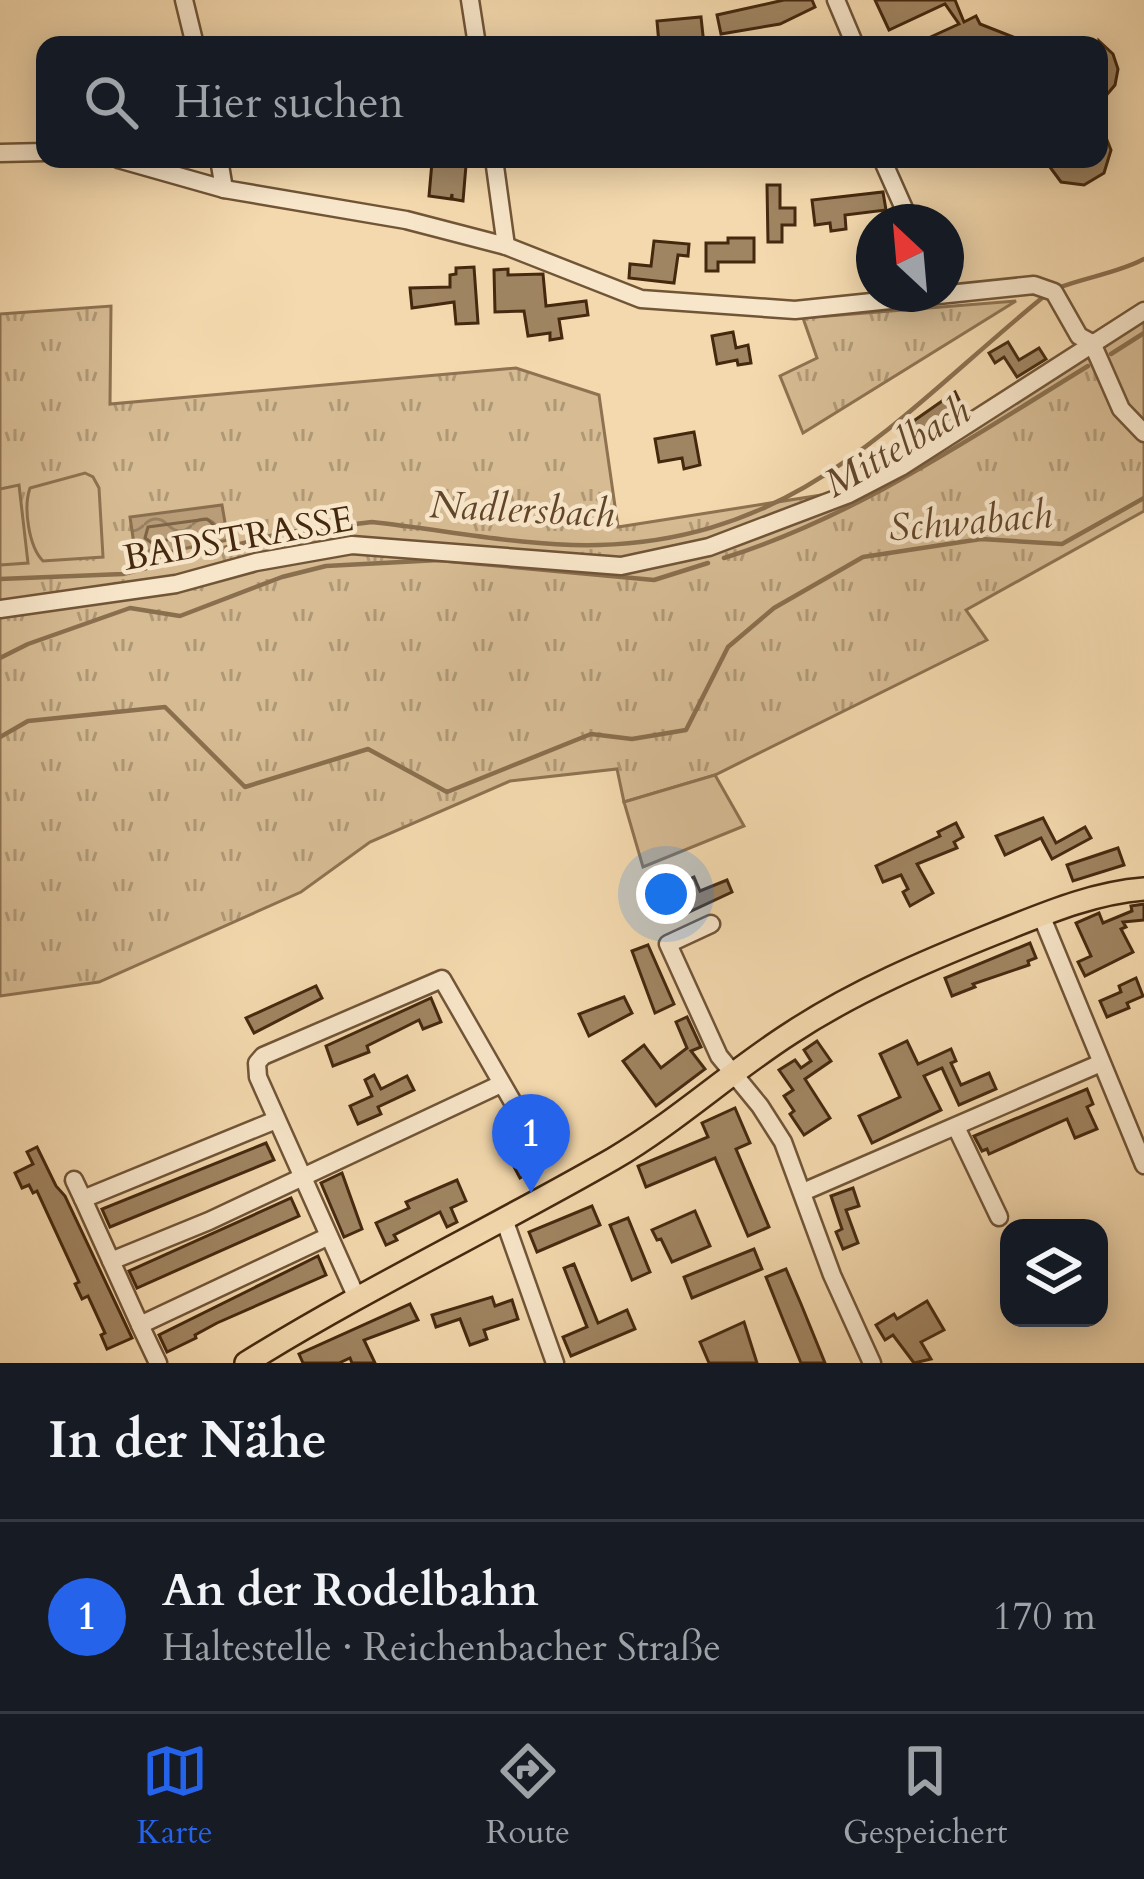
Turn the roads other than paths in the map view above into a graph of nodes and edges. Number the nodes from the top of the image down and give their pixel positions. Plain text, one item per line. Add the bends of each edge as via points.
1 (184, 0) edge
2 (470, 0) edge
3 (836, 0) edge
4 (193, 36) edge
5 (476, 36) edge
6 (851, 36) edge
7 (36, 152) edge
8 (0, 153) edge
9 (150, 168) edge
10 (220, 168) edge
11 (495, 168) edge
12 (885, 168) edge
13 (224, 189) junction
14 (902, 204) edge
15 (506, 246) junction
16 (964, 292) edge
17 (856, 304) edge
18 (1144, 311) edge
19 (1092, 343) junction
20 (1144, 433) edge
21 (0, 609) edge
22 (1144, 889) edge
23 (1041, 914) junction
24 (711, 925) dead end
25 (1101, 1063) junction
26 (734, 1075) junction
27 (501, 1084) junction
28 (276, 1120) junction
29 (526, 1125) dead end
30 (956, 1127) junction
31 (1144, 1165) edge
32 (300, 1177) junction
33 (74, 1180) dead end
34 (803, 1192) junction
35 (83, 1199) junction
36 (999, 1217) dead end
37 (504, 1219) junction
38 (327, 1238) junction
39 (111, 1262) junction
40 (356, 1296) junction
41 (140, 1325) junction
42 (158, 1363) edge
43 (246, 1363) edge
44 (555, 1363) edge
45 (872, 1363) edge

1 - 4 street
2 - 5 street
3 - 6 street
7 - 8 street
9 - 13 street
10 - 13 street
11 - 15 street
12 - 14 street
13 - 15 street
15 - 17 street via 641,299 795,310
16 - 19 street via 1034,285 1054,292 1079,336
18 - 19 street, BADSTRASSE
19 - 20 street via 1121,409
19 - 21 street, BADSTRASSE via 879,479 648,563 595,566 352,545 176,584
22 - 23 main road
23 - 25 street
23 - 26 main road via 857,994
24 - 26 street via 668,944
25 - 30 street
25 - 31 street
26 - 34 street via 783,1142
26 - 37 main road via 614,1158
27 - 28 street via 442,979 257,1063
27 - 29 street
27 - 32 street
28 - 32 street
28 - 35 street
30 - 34 street
30 - 36 street
32 - 38 street
32 - 39 street
33 - 35 street
34 - 45 street
35 - 39 street
37 - 40 main road
37 - 44 street
38 - 40 street
38 - 41 street
39 - 41 street
40 - 43 main road
41 - 42 street

